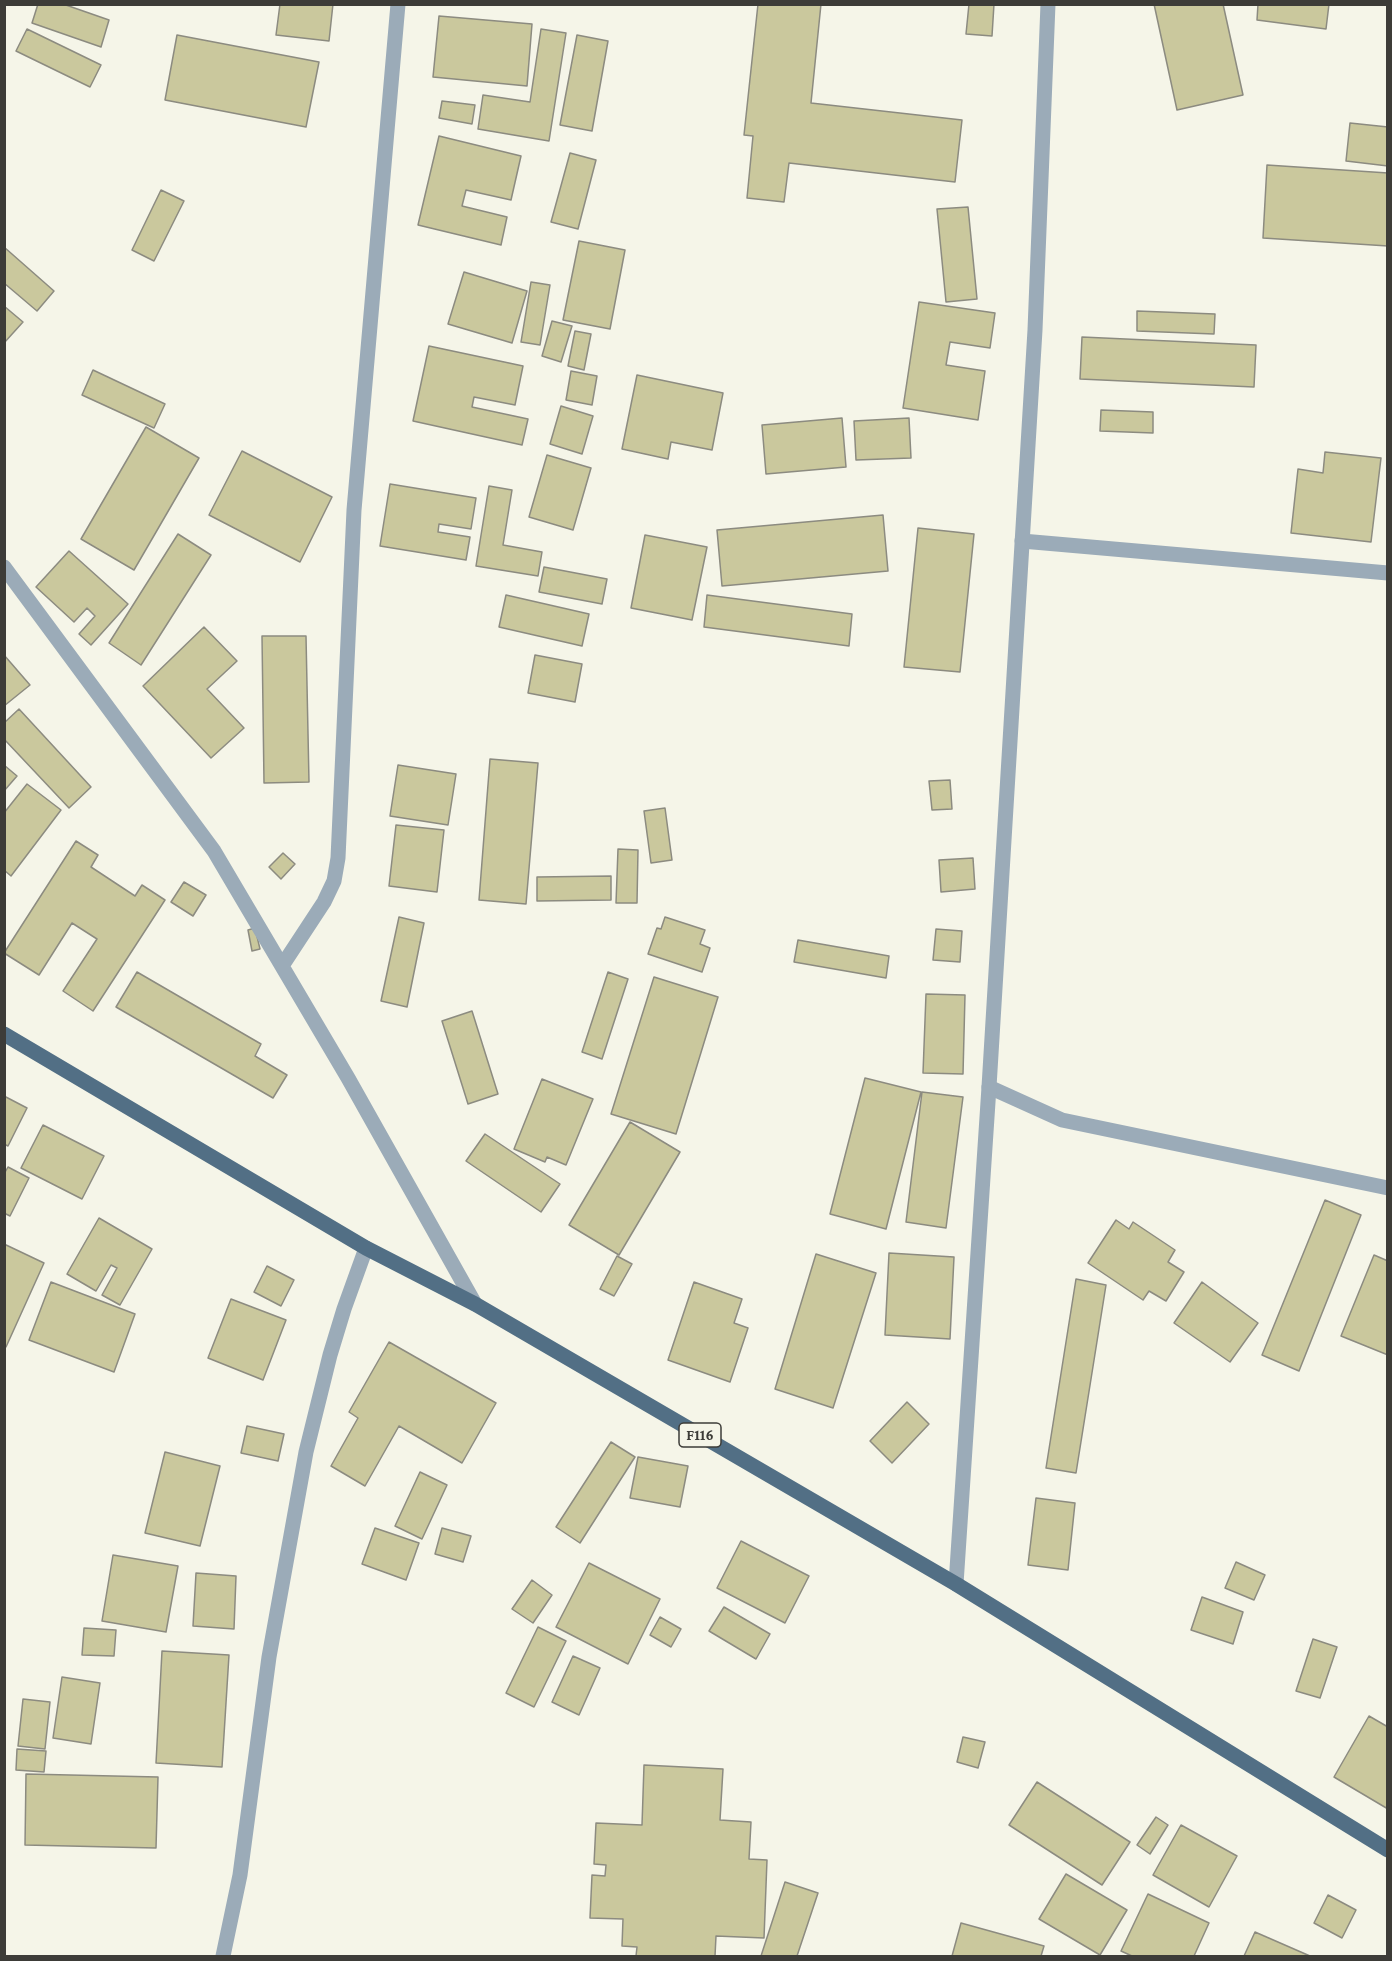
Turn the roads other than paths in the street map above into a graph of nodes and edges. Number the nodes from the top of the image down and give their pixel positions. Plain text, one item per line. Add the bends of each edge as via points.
1 (398, 4) edge
2 (1048, 4) edge
3 (1022, 541) junction
4 (4, 567) edge
5 (1388, 573) edge
6 (282, 966) junction
7 (4, 1034) edge
8 (989, 1087) junction
9 (1388, 1188) edge
10 (366, 1248) junction
11 (475, 1304) junction
12 (956, 1584) junction
13 (1388, 1850) edge
14 (223, 1956) edge

1 - 6 street via 354,510 338,858 334,881 324,902
2 - 3 street
3 - 5 street
3 - 8 street
4 - 6 street via 214,851
6 - 11 street
7 - 10 main road, F116
8 - 9 street via 1062,1120
8 - 12 street
10 - 11 main road, F116
10 - 14 street via 340,1320 306,1452 269,1657 240,1875
11 - 12 main road, F116
12 - 13 main road, F116

